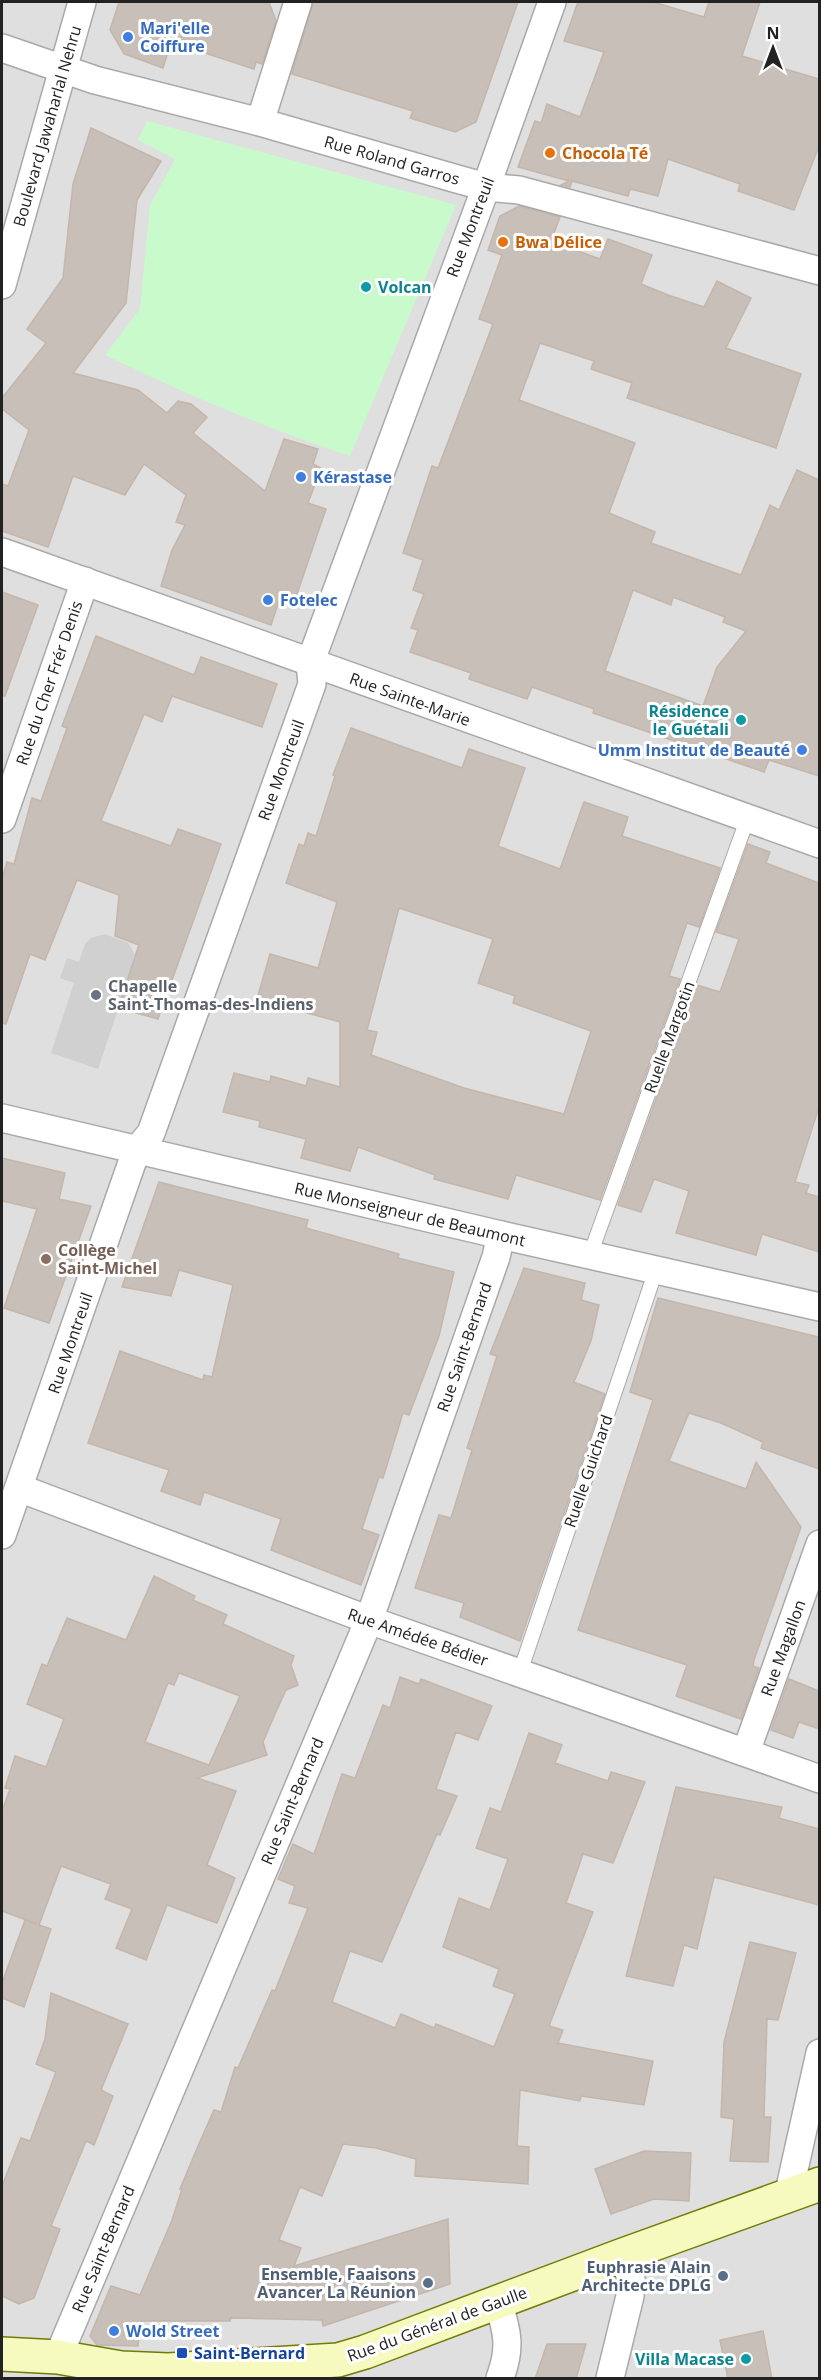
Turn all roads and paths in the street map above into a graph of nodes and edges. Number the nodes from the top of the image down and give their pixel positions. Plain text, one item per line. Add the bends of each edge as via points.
1 (82, 2) edge
2 (298, 2) edge
3 (552, 2) edge
4 (2, 48) edge
5 (62, 68) junction
6 (260, 122) junction
7 (486, 186) junction
8 (819, 272) edge
9 (2, 285) edge
10 (2, 552) edge
11 (85, 581) junction
12 (310, 663) junction
13 (2, 819) edge
14 (747, 820) junction
15 (819, 844) edge
16 (2, 1118) edge
17 (136, 1151) junction
18 (501, 1236) junction
19 (590, 1255) junction
20 (656, 1270) junction
21 (819, 1307) edge
22 (19, 1488) junction
23 (2, 1535) edge
24 (819, 1544) edge
25 (369, 1620) junction
26 (520, 1672) junction
27 (746, 1752) junction
28 (819, 1779) edge
29 (819, 2053) edge
30 (807, 2189) edge
31 (623, 2255) junction
32 (498, 2303) junction
33 (2, 2354) edge
34 (58, 2357) junction
35 (167, 2374) edge
36 (500, 2379) edge
37 (610, 2379) edge

1 - 5 street, Boulevard Jawaharlal Nehru
2 - 6 street
3 - 7 street, Rue Montreuil
4 - 5 street, Rue Roland Garros
5 - 6 street, Rue Roland Garros
5 - 9 street, Boulevard Jawaharlal Nehru
6 - 7 street, Rue Roland Garros
7 - 8 street, Rue Roland Garros via 519,190
7 - 12 street, Rue Montreuil
10 - 11 street, Rue Sainte-Marie
11 - 12 street, Rue Sainte-Marie
11 - 13 street, Rue du Cher Frér Denis
12 - 14 street, Rue Sainte-Marie
12 - 17 street, Rue Montreuil via 312,684 151,1132
14 - 15 street, Rue Sainte-Marie
14 - 19 lane, Ruelle Margotin
16 - 17 street, Rue Monseigneur de Beaumont
17 - 18 street, Rue Monseigneur de Beaumont
17 - 22 street, Rue Montreuil
18 - 19 street, Rue Monseigneur de Beaumont
18 - 25 street, Rue Saint-Bernard
19 - 20 street, Rue Monseigneur de Beaumont
20 - 21 street, Rue Monseigneur de Beaumont
20 - 26 lane, Ruelle Guichard
22 - 23 street, Rue Montreuil
22 - 25 street, Rue Amédée Bédier
24 - 27 street, Rue Magallon
25 - 26 street, Rue Amédée Bédier
25 - 34 street, Rue Saint-Bernard
26 - 27 street, Rue Amédée Bédier
27 - 28 street, Rue Amédée Bédier
29 - 30 street via 791,2183
30 - 31 main road, Rue du Général de Gaulle
31 - 32 main road, Rue du Général de Gaulle
31 - 37 street via 631,2278 630,2296
32 - 35 main road, Rue du Général de Gaulle via 340,2364
32 - 36 street via 508,2346
33 - 34 main road, Rue du Général de Gaulle
34 - 35 main road, Rue du Général de Gaulle

